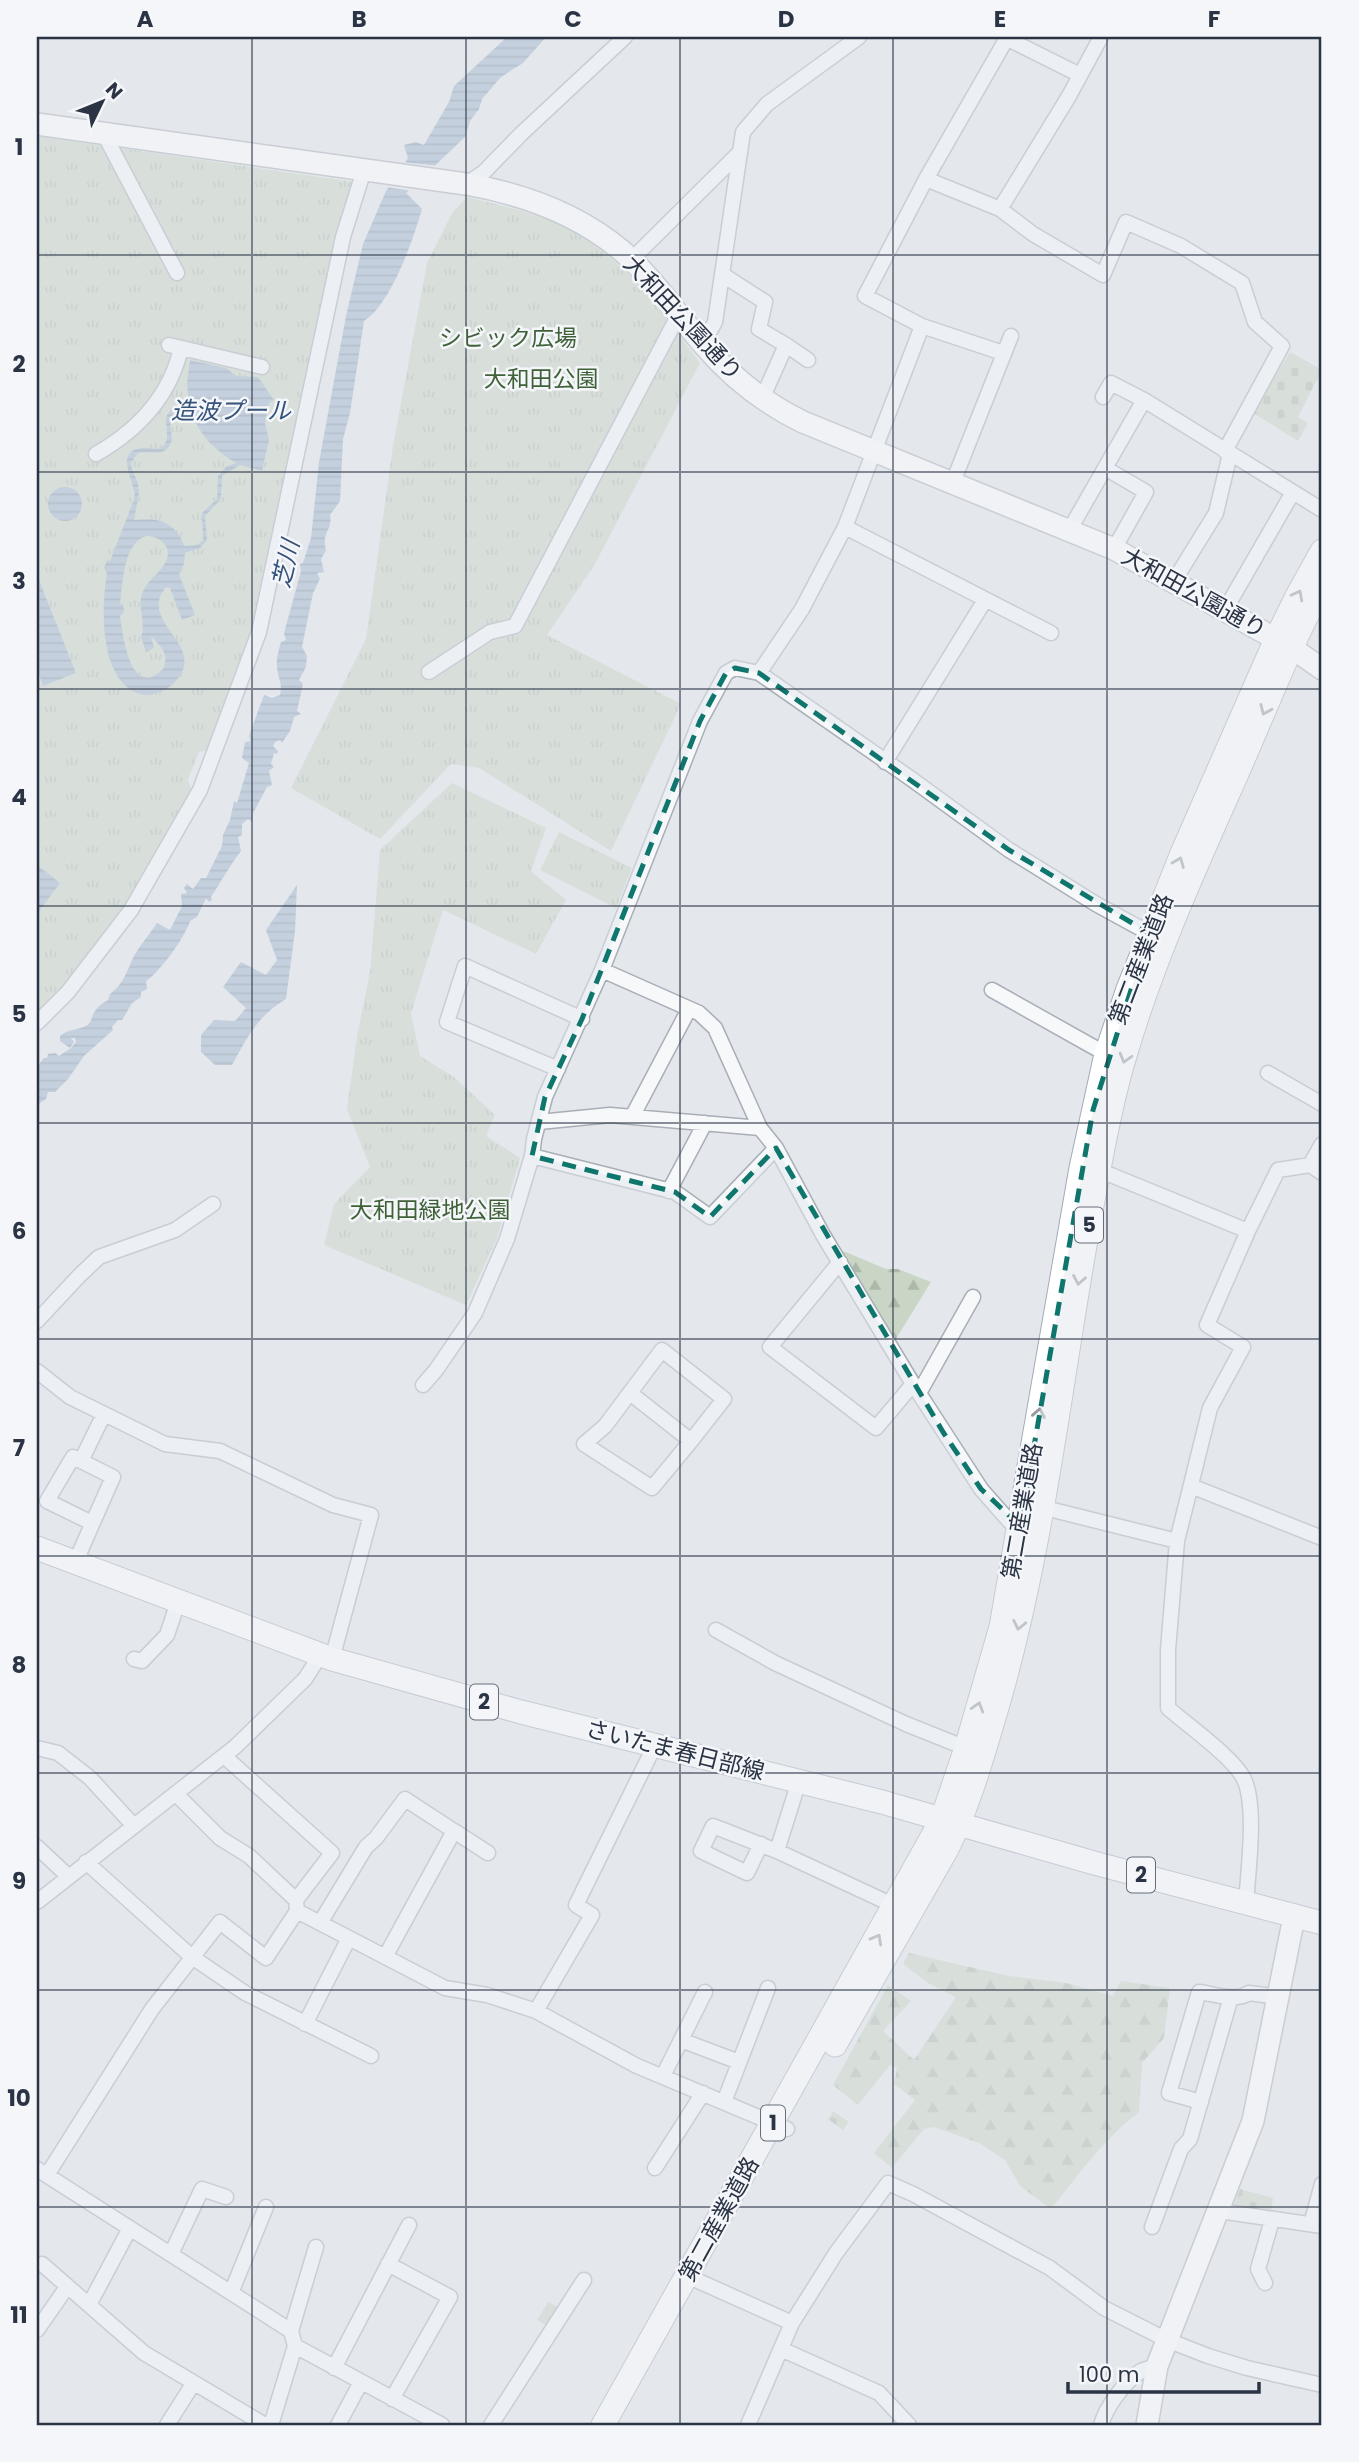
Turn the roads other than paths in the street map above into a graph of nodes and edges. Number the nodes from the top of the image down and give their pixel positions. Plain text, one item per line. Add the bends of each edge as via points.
1 (625, 37) edge
2 (859, 37) edge
3 (1006, 37) edge
4 (1101, 37) edge
5 (1080, 75) junction
6 (37, 124) edge
7 (104, 134) junction
8 (740, 152) junction
9 (369, 170) junction
10 (926, 179) junction
11 (459, 183) junction
12 (1000, 209) junction
13 (631, 260) junction
14 (177, 273) dead end
15 (723, 275) junction
16 (679, 314) junction
17 (922, 326) junction
18 (1011, 336) dead end
19 (703, 344) junction
20 (786, 345) junction
21 (1003, 353) junction
22 (808, 360) dead end
23 (262, 367) dead end
24 (1103, 397) dead end
25 (762, 399) junction
26 (1144, 400) junction
27 (874, 452) junction
28 (1228, 453) junction
29 (96, 454) dead end
30 (1105, 468) junction
31 (953, 482) junction
32 (1293, 492) junction
33 (1322, 510) edge
34 (845, 527) junction
35 (1070, 529) junction
36 (1114, 549) junction
37 (1322, 551) edge
38 (1174, 581) junction
39 (1322, 587) edge
40 (985, 600) junction
41 (1225, 610) junction
42 (1051, 633) dead end
43 (1284, 644) junction
44 (1322, 670) edge
45 (429, 673) dead end
46 (759, 673) junction
47 (885, 762) junction
48 (1149, 933) junction
49 (602, 970) junction
50 (992, 990) dead end
51 (689, 1009) junction
52 (582, 1019) junction
53 (37, 1023) edge
54 (1106, 1054) junction
55 (558, 1069) junction
56 (1268, 1073) dead end
57 (1322, 1104) edge
58 (632, 1117) junction
59 (539, 1122) junction
60 (705, 1123) junction
61 (760, 1128) junction
62 (1322, 1144) edge
63 (776, 1148) junction
64 (531, 1156) junction
65 (1090, 1169) junction
66 (1316, 1169) edge
67 (669, 1191) junction
68 (213, 1204) dead end
69 (1248, 1231) junction
70 (839, 1262) junction
71 (973, 1297) dead end
72 (37, 1321) edge
73 (37, 1371) edge
74 (423, 1385) dead end
75 (916, 1389) junction
76 (630, 1393) junction
77 (104, 1414) junction
78 (691, 1441) junction
79 (81, 1461) junction
80 (1191, 1486) junction
81 (1028, 1515) junction
82 (92, 1524) junction
83 (1322, 1538) edge
84 (1177, 1541) junction
85 (37, 1548) edge
86 (75, 1563) junction
87 (178, 1602) junction
88 (716, 1630) dead end
89 (326, 1657) junction
90 (134, 1659) dead end
91 (655, 1745) junction
92 (37, 1748) edge
93 (966, 1748) junction
94 (224, 1756) junction
95 (799, 1781) junction
96 (177, 1795) junction
97 (951, 1821) junction
98 (134, 1826) junction
99 (454, 1831) junction
100 (761, 1844) dead end
101 (37, 1847) edge
102 (776, 1851) junction
103 (488, 1853) dead end
104 (86, 1862) junction
105 (68, 1876) junction
106 (37, 1902) edge
107 (1246, 1904) junction
108 (297, 1905) junction
109 (895, 1906) junction
110 (1294, 1917) junction
111 (320, 1923) junction
112 (1322, 1923) edge
113 (349, 1938) junction
114 (192, 1957) junction
115 (385, 1957) junction
116 (768, 1988) dead end
117 (705, 1992) dead end
118 (1231, 1997) junction
119 (1278, 1997) junction
120 (536, 2011) junction
121 (305, 2024) junction
122 (681, 2040) junction
123 (370, 2056) dead end
124 (739, 2062) junction
125 (663, 2076) junction
126 (703, 2093) junction
127 (723, 2102) junction
128 (1201, 2102) junction
129 (780, 2126) junction
130 (655, 2168) dead end
131 (42, 2172) edge
132 (1322, 2184) edge
133 (226, 2197) dead end
134 (266, 2207) dead end
135 (1219, 2211) junction
136 (1272, 2220) junction
137 (409, 2225) dead end
138 (1317, 2225) edge
139 (1152, 2227) dead end
140 (130, 2228) junction
141 (316, 2247) dead end
142 (171, 2254) junction
143 (42, 2264) dead end
144 (388, 2264) junction
145 (693, 2279) junction
146 (583, 2280) dead end
147 (1265, 2283) dead end
148 (67, 2287) junction
149 (231, 2293) junction
150 (89, 2305) junction
151 (792, 2323) junction
152 (37, 2330) edge
153 (293, 2339) junction
154 (1167, 2340) junction
155 (781, 2349) junction
156 (1157, 2366) junction
157 (334, 2368) junction
158 (360, 2382) junction
159 (193, 2384) junction
160 (1322, 2385) edge
161 (393, 2399) junction
162 (167, 2425) edge
163 (265, 2425) edge
164 (271, 2425) edge
165 (338, 2425) edge
166 (442, 2425) edge
167 (491, 2425) edge
168 (603, 2425) edge
169 (619, 2425) edge
170 (748, 2425) edge
171 (909, 2425) edge
172 (1101, 2425) edge
173 (1147, 2425) edge

1 - 11 street via 484,172
2 - 8 street via 767,104 743,132
3 - 5 street
3 - 10 street
4 - 5 street
5 - 12 street
6 - 7 street, 大和田公園通り
7 - 9 street, 大和田公園通り
7 - 14 street
8 - 13 street
8 - 15 street
9 - 11 street, 大和田公園通り
9 - 53 street via 343,237 259,632 201,790 131,910 68,992
10 - 12 street
10 - 17 street via 865,296
11 - 13 street, 大和田公園通り via 516,195 561,211
12 - 28 street via 1103,275 1126,222 1242,283 1255,322 1282,346
13 - 16 street, 大和田公園通り
15 - 19 street via 715,322
15 - 20 street via 765,302 759,329
16 - 19 street, 大和田公園通り
16 - 45 street via 515,626 490,632
17 - 21 street
17 - 27 street
18 - 21 street
19 - 25 street, 大和田公園通り
20 - 22 street
20 - 25 street
21 - 31 street
23 - 29 street via 175,346 177,365 158,402 131,431
24 - 26 street via 1111,383
25 - 27 street, 大和田公園通り
26 - 28 street
26 - 30 street
27 - 31 street, 大和田公園通り
27 - 34 street
28 - 32 street
28 - 38 street via 1216,513
30 - 35 street
30 - 36 street via 1146,492
31 - 35 street, 大和田公園通り
32 - 33 street
32 - 41 street
34 - 40 street
34 - 46 street via 802,609
35 - 36 street, 大和田公園通り
36 - 38 street, 大和田公園通り
43 -> 37 main road, 第二産業道路 / 5 via 1297,596
38 - 41 street, 大和田公園通り
39 - 43 main road, 第二産業道路 / 5
40 - 42 street
40 - 47 street
41 - 43 street, 大和田公園通り
43 - 44 street, 大和田公園通り
48 -> 43 main road, 第二産業道路 / 5
43 -> 65 main road, 第二産業道路 / 5 via 1145,995
46 - 47 street
46 - 49 street via 735,668 726,673 700,722
47 - 48 street via 1009,850
48 - 54 main road, 第二産業道路 / 5
49 - 51 street
49 - 52 street
50 - 54 street
51 - 58 street
51 - 61 street via 715,1028
52 - 55 street
52 - 55 street via 465,966 447,1022
54 - 65 main road, 第二産業道路 / 5
55 - 59 street
56 - 57 street
58 - 59 street
58 - 60 street
59 - 64 street
60 - 61 street
60 - 67 street
61 - 63 street
62 - 66 street
63 - 67 street via 710,1217
63 - 70 street
64 - 67 street
64 - 74 street via 507,1239 475,1313
65 - 69 street
65 - 81 main road, 第二産業道路 / 5
66 - 69 street via 1278,1170
68 - 72 street via 175,1230 99,1257
69 - 80 street via 1208,1325 1244,1347 1210,1408
70 - 75 street
70 - 75 street via 770,1347 876,1428
71 - 75 street
73 - 77 street via 71,1397
75 - 81 street via 981,1489 1010,1522
76 - 78 street
76 - 78 street via 662,1350 724,1399
76 - 78 street via 605,1426 584,1444 652,1488
77 - 79 street
77 - 89 street via 165,1444 220,1451 333,1505 370,1515
79 - 82 street via 113,1477
79 - 82 street via 73,1457 47,1501
80 - 83 street
80 - 84 street
81 - 84 street
93 -> 81 main road, 第二産業道路 / 5
81 -> 97 main road, 第二産業道路 / 5 via 1027,1589 1012,1656
82 - 86 street
84 - 107 street via 1168,1709 1243,1778 1250,1821
85 - 86 main road, さいたま春日部線 / 2
86 - 87 main road, さいたま春日部線 / 2
87 - 89 main road, さいたま春日部線 / 2
87 - 90 street via 167,1635 142,1661
88 - 93 street via 775,1663
89 - 91 main road, さいたま春日部線 / 2
89 - 94 street
91 - 95 main road, さいたま春日部線 / 2
91 - 120 street via 576,1905 592,1915
92 - 98 street via 58,1754 90,1778
93 - 97 main road, 第二産業道路 / 5
94 - 96 street
94 - 108 street via 332,1853
95 - 97 main road, さいたま春日部線 / 2
95 - 102 street
96 - 98 street
96 - 108 street via 220,1838 249,1856
97 - 107 main road, さいたま春日部線 / 2
97 - 109 main road, 第二産業道路 / 1
97 - 129 main road, 第二産業道路 / 1
98 - 104 street
99 - 103 street
99 - 111 street via 405,1799 366,1847
99 - 115 street
100 - 102 street
101 - 105 street
102 - 109 street
104 - 105 street
104 - 114 street
105 - 106 street
107 - 110 main road, さいたま春日部線 / 2
108 - 111 street
108 - 114 street via 266,1958 220,1922
129 -> 109 main road, 第二産業道路 / 1
110 - 112 main road, さいたま春日部線 / 2
110 - 119 street
111 - 113 street
113 - 115 street
113 - 121 street
114 - 121 street via 245,1993
114 - 131 street
115 - 120 street via 445,1988
116 - 124 street
117 - 122 street
118 - 119 street via 1249,1993
118 - 128 street
118 - 128 street via 1199,1992 1169,2093
119 - 135 street via 1253,2120
120 - 125 street
121 - 123 street
122 - 124 street
122 - 125 street
124 - 127 street
125 - 126 street
126 - 127 street
126 - 130 street
127 - 129 street
128 - 139 street
129 - 145 main road, 第二産業道路 / 1
131 - 140 street
132 - 138 street
133 - 142 street via 202,2189
134 - 149 street
135 - 136 street
135 - 154 street
136 - 138 street
136 - 147 street via 1258,2269
137 - 144 street
140 - 142 street
140 - 150 street
141 - 153 street
142 - 149 street
143 - 148 street
144 - 157 street
144 - 161 street via 450,2297
145 - 151 street
145 - 168 main road, 第二産業道路 / 1
145 - 169 main road, 第二産業道路 / 1
146 - 167 street
148 - 150 street
148 - 152 street
149 - 153 street
150 - 159 street via 144,2353
151 - 154 street via 888,2183 1050,2268 1104,2308
151 - 155 street
153 - 157 street
153 - 164 street
154 - 156 street
154 - 160 street via 1247,2368
155 - 170 street
155 - 171 street via 879,2393
156 - 172 street via 1142,2371 1124,2387
156 - 173 street
157 - 158 street
158 - 161 street
158 - 165 street
159 - 162 street
159 - 163 street
161 - 166 street

